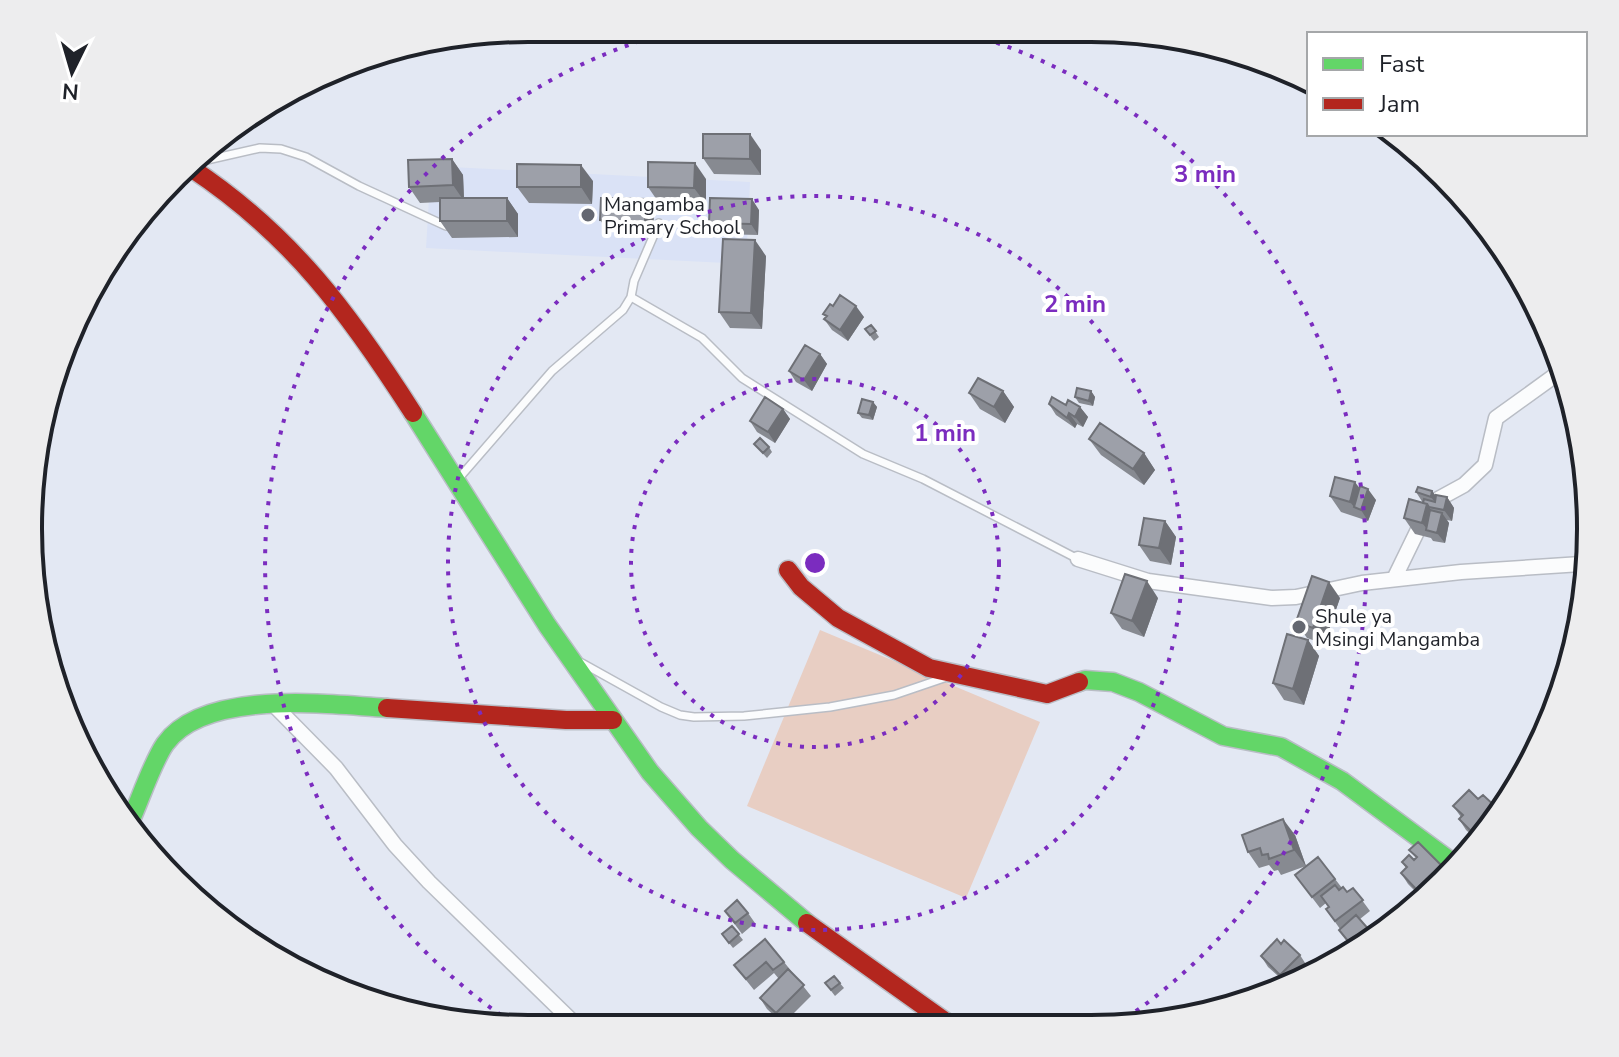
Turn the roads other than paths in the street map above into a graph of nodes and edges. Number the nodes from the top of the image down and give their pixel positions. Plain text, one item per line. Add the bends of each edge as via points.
1 (213, 159) edge
2 (197, 172) edge
3 (659, 223) dead end
4 (446, 226) edge
5 (631, 297) junction
6 (1553, 377) edge
7 (455, 482) junction
8 (1078, 559) joint
9 (1576, 564) edge
10 (788, 570) dead end
11 (1394, 579) junction
12 (568, 657) junction
13 (954, 675) junction
14 (272, 703) junction
15 (613, 720) junction
16 (134, 813) edge
17 (1447, 859) edge
18 (566, 1015) edge
19 (936, 1015) edge

1 - 4 lane via 281,149
2 - 7 street via 260,219 335,299
3 - 5 lane
5 - 7 lane via 612,321 552,371
5 - 8 lane via 702,338 742,378 863,454
6 - 11 street via 1496,418 1485,465 1464,485 1431,503
7 - 12 street
8 - 11 street via 1148,581 1272,598
9 - 11 street
10 - 13 street via 838,618 929,668
12 - 13 lane via 661,707 694,717 830,707 894,695
12 - 15 street
13 - 17 street via 1047,694 1085,680 1126,686 1223,736 1281,747 1312,762
14 - 15 street
14 - 16 street via 204,714 183,726 165,744
14 - 18 street via 336,768 429,882
15 - 19 street via 667,794 751,879

